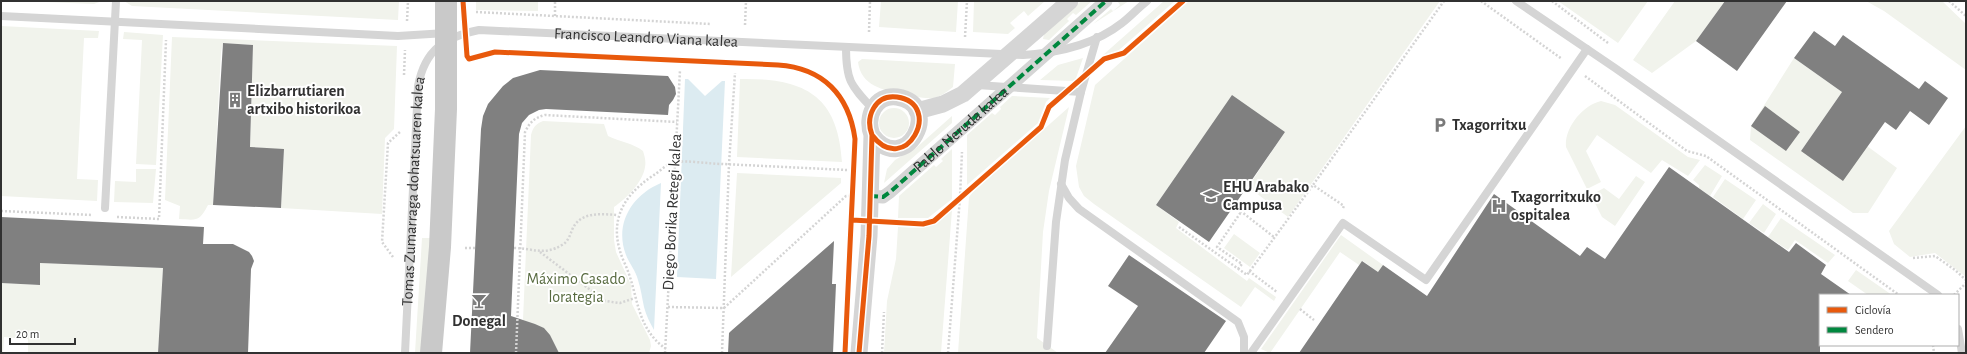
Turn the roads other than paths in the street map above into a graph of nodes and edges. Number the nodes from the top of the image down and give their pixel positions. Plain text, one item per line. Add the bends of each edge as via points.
1 (116, 1) edge
2 (446, 1) edge
3 (1070, 1) edge
4 (1106, 1) edge
5 (1147, 1) edge
6 (1520, 2) edge
7 (1, 16) edge
8 (115, 22) junction
9 (447, 36) junction
10 (1097, 37) junction
11 (846, 47) junction
12 (1587, 49) junction
13 (1047, 53) junction
14 (1009, 55) junction
15 (974, 84) junction
16 (1009, 87) junction
17 (1081, 92) junction
18 (872, 109) junction
19 (917, 111) junction
20 (872, 135) junction
21 (898, 148) junction
22 (871, 177) junction
23 (1061, 184) junction
24 (870, 196) junction
25 (105, 208) dead end
26 (1937, 294) edge
27 (1959, 335) edge
28 (1047, 346) dead end
29 (405, 353) edge
30 (431, 353) edge
31 (859, 353) edge
32 (1244, 353) edge
33 (1251, 353) edge
34 (1962, 353) edge

1 - 8 lane
2 - 9 main road, Tomas Zumarraga dohatsuaren kalea
3 - 14 street
4 - 13 street, Pablo Neruda kalea
5 - 10 lane, Pablo Neruda kalea via 1121,24
6 - 12 lane
7 - 8 lane
8 - 9 lane
8 - 25 lane
9 - 11 lane, Francisco Leandro Viana kalea via 479,30
9 - 29 lane, Tomas Zumarraga dohatsuaren kalea via 424,64 418,86
9 - 30 main road, Tomas Zumarraga dohatsuaren kalea via 440,232
10 - 13 lane, Pablo Neruda kalea
10 - 17 lane
11 - 14 lane, Francisco Leandro Viana kalea
11 - 18 lane via 848,76 853,87
12 - 26 lane
12 - 33 lane via 1426,280 1343,223
13 - 14 lane, Pablo Neruda kalea
13 - 16 street, Pablo Neruda kalea
14 - 15 street
15 - 16 lane
15 - 19 street via 963,94 943,104
16 - 17 lane
16 - 24 street, Pablo Neruda kalea via 883,197
17 - 23 lane
18 - 19 street via 878,102 895,97 912,104
18 - 20 street via 869,117
19 - 21 street via 917,134 912,141
20 - 21 street via 883,145
20 - 22 street
21 - 22 street, Pablo Neruda kalea via 882,162
22 - 24 street
23 - 28 lane
23 - 32 lane via 1079,209 1238,322 1244,337
24 - 31 street
27 - 34 lane

